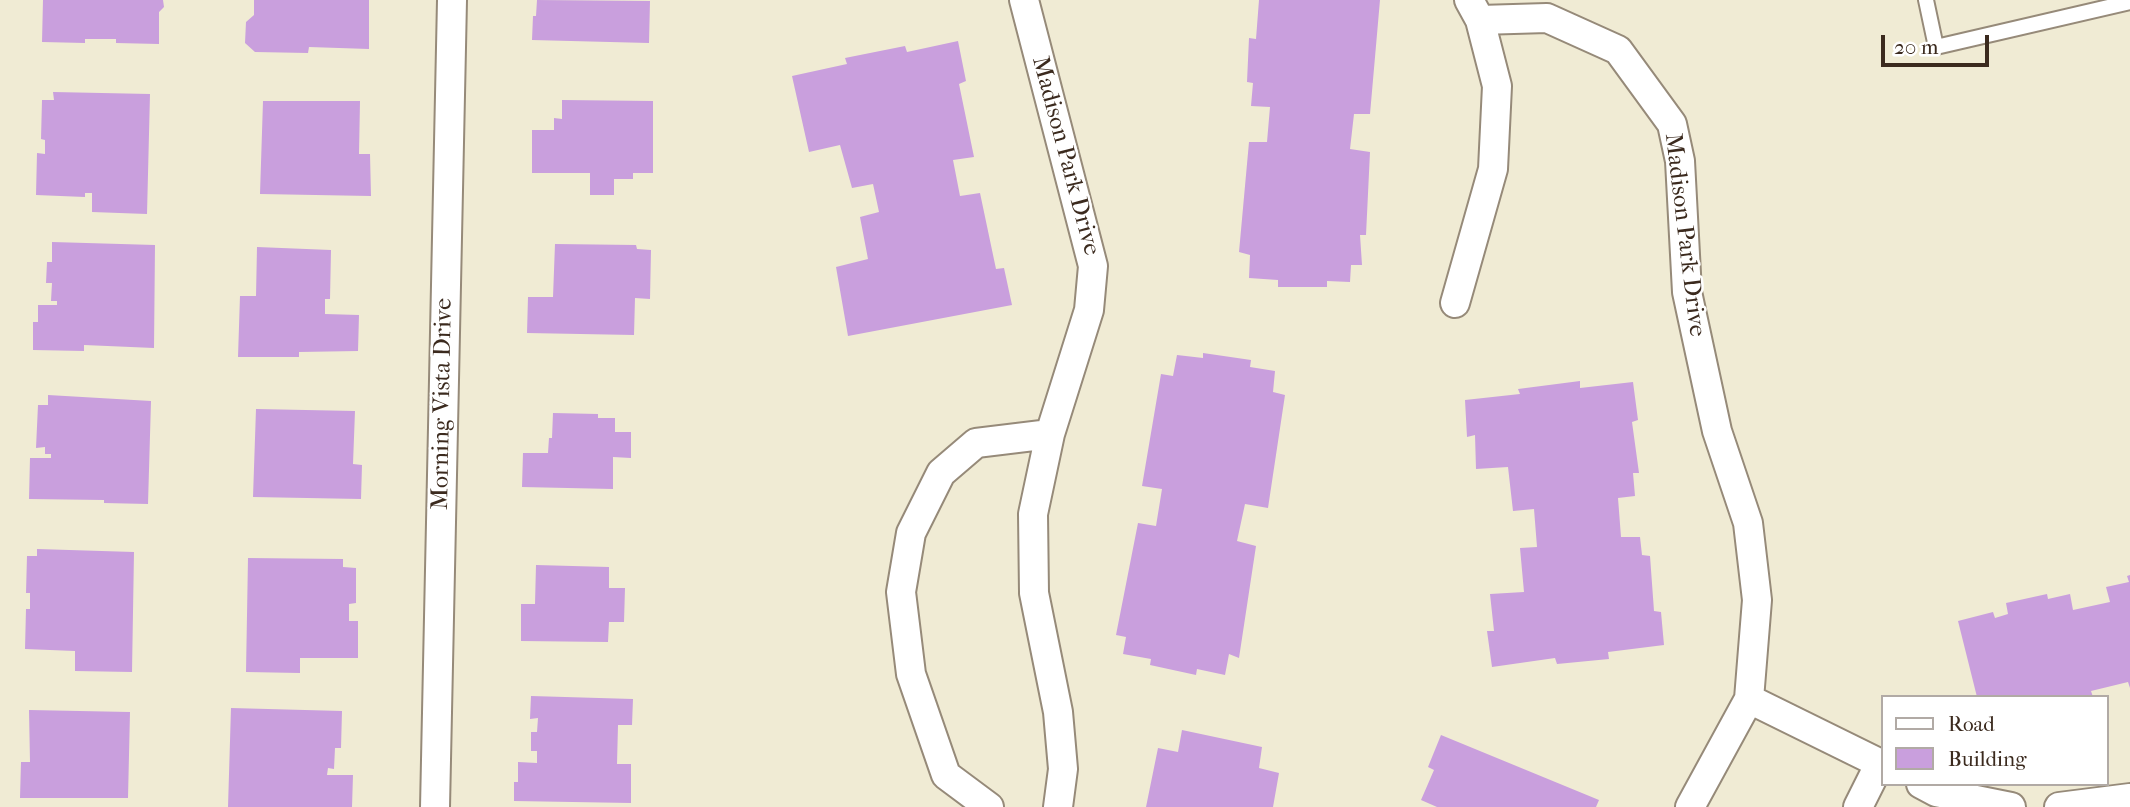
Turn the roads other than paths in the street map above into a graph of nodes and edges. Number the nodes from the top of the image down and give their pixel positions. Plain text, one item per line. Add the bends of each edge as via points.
1 (452, 0) edge
2 (1024, 0) edge
3 (1926, 0) edge
4 (2130, 2) edge
5 (1475, 10) edge
6 (1455, 303) dead end
7 (1050, 434) junction
8 (1749, 699) junction
9 (1881, 764) edge
10 (1925, 786) edge
11 (2130, 798) edge
12 (435, 807) edge
13 (989, 807) edge
14 (1058, 807) edge
15 (1690, 807) edge
16 (1858, 807) edge
17 (2011, 807) edge
18 (2059, 807) edge

1 - 12 street, Morning Vista Drive
2 - 7 street, Madison Park Drive via 1093,266 1089,310
3 - 4 lane via 1936,47
5 - 6 street, Madison Park Drive via 1497,86 1493,169
5 - 8 street, Madison Park Drive via 1547,18 1618,51 1672,124 1680,161 1687,292 1717,431 1748,523 1757,600
7 - 13 street via 976,443 941,472 911,533 901,592 911,674 946,775
7 - 14 street, Madison Park Drive via 1033,514 1034,593 1058,712 1063,769
8 - 9 street
8 - 15 street, Madison Park Drive
9 - 16 street
10 - 17 street
11 - 18 street

